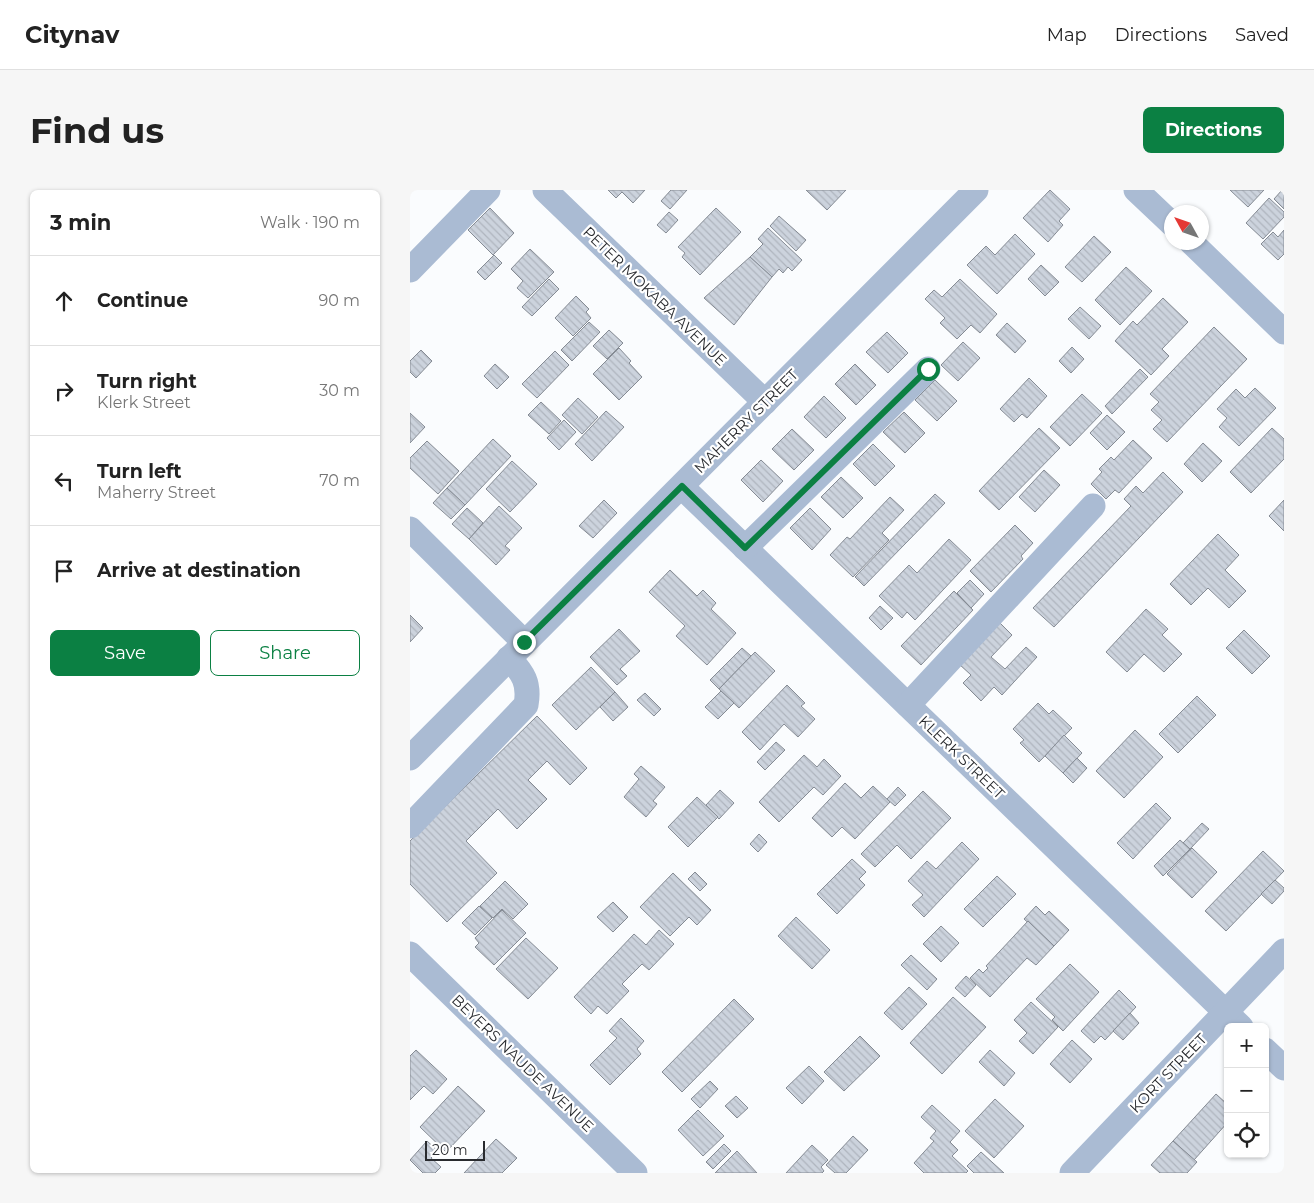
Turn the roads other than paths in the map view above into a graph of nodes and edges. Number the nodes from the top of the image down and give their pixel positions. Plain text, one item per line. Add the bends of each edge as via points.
1 (488, 190) edge
2 (545, 190) edge
3 (976, 190) edge
4 (1136, 190) edge
5 (1164, 216) edge
6 (1200, 250) edge
7 (410, 270) edge
8 (1279, 319) edge
9 (928, 369) dead end
10 (765, 402) junction
11 (682, 486) junction
12 (1093, 506) dead end
13 (410, 529) edge
14 (745, 548) junction
15 (516, 650) junction
16 (908, 705) junction
17 (410, 758) edge
18 (410, 826) edge
19 (1284, 951) edge
20 (410, 954) edge
21 (1234, 1019) edge
22 (1269, 1054) edge
23 (1284, 1068) edge
24 (635, 1173) edge
25 (1072, 1173) edge

1 - 7 street
2 - 10 street, PETER MOKABA AVENUE
3 - 10 street, MAHERRY STREET
4 - 5 street
6 - 8 street
9 - 14 street
10 - 11 street, MAHERRY STREET
11 - 14 street, KLERK STREET
11 - 15 street, MAHERRY STREET
12 - 16 street
13 - 15 street
14 - 16 street, KLERK STREET
15 - 17 street, MAHERRY STREET
15 - 18 street via 528,687 526,705
16 - 21 street, KLERK STREET
19 - 21 street, KORT STREET
20 - 24 street, BEYERS NAUDE AVENUE
21 - 25 street, KORT STREET
22 - 23 street

